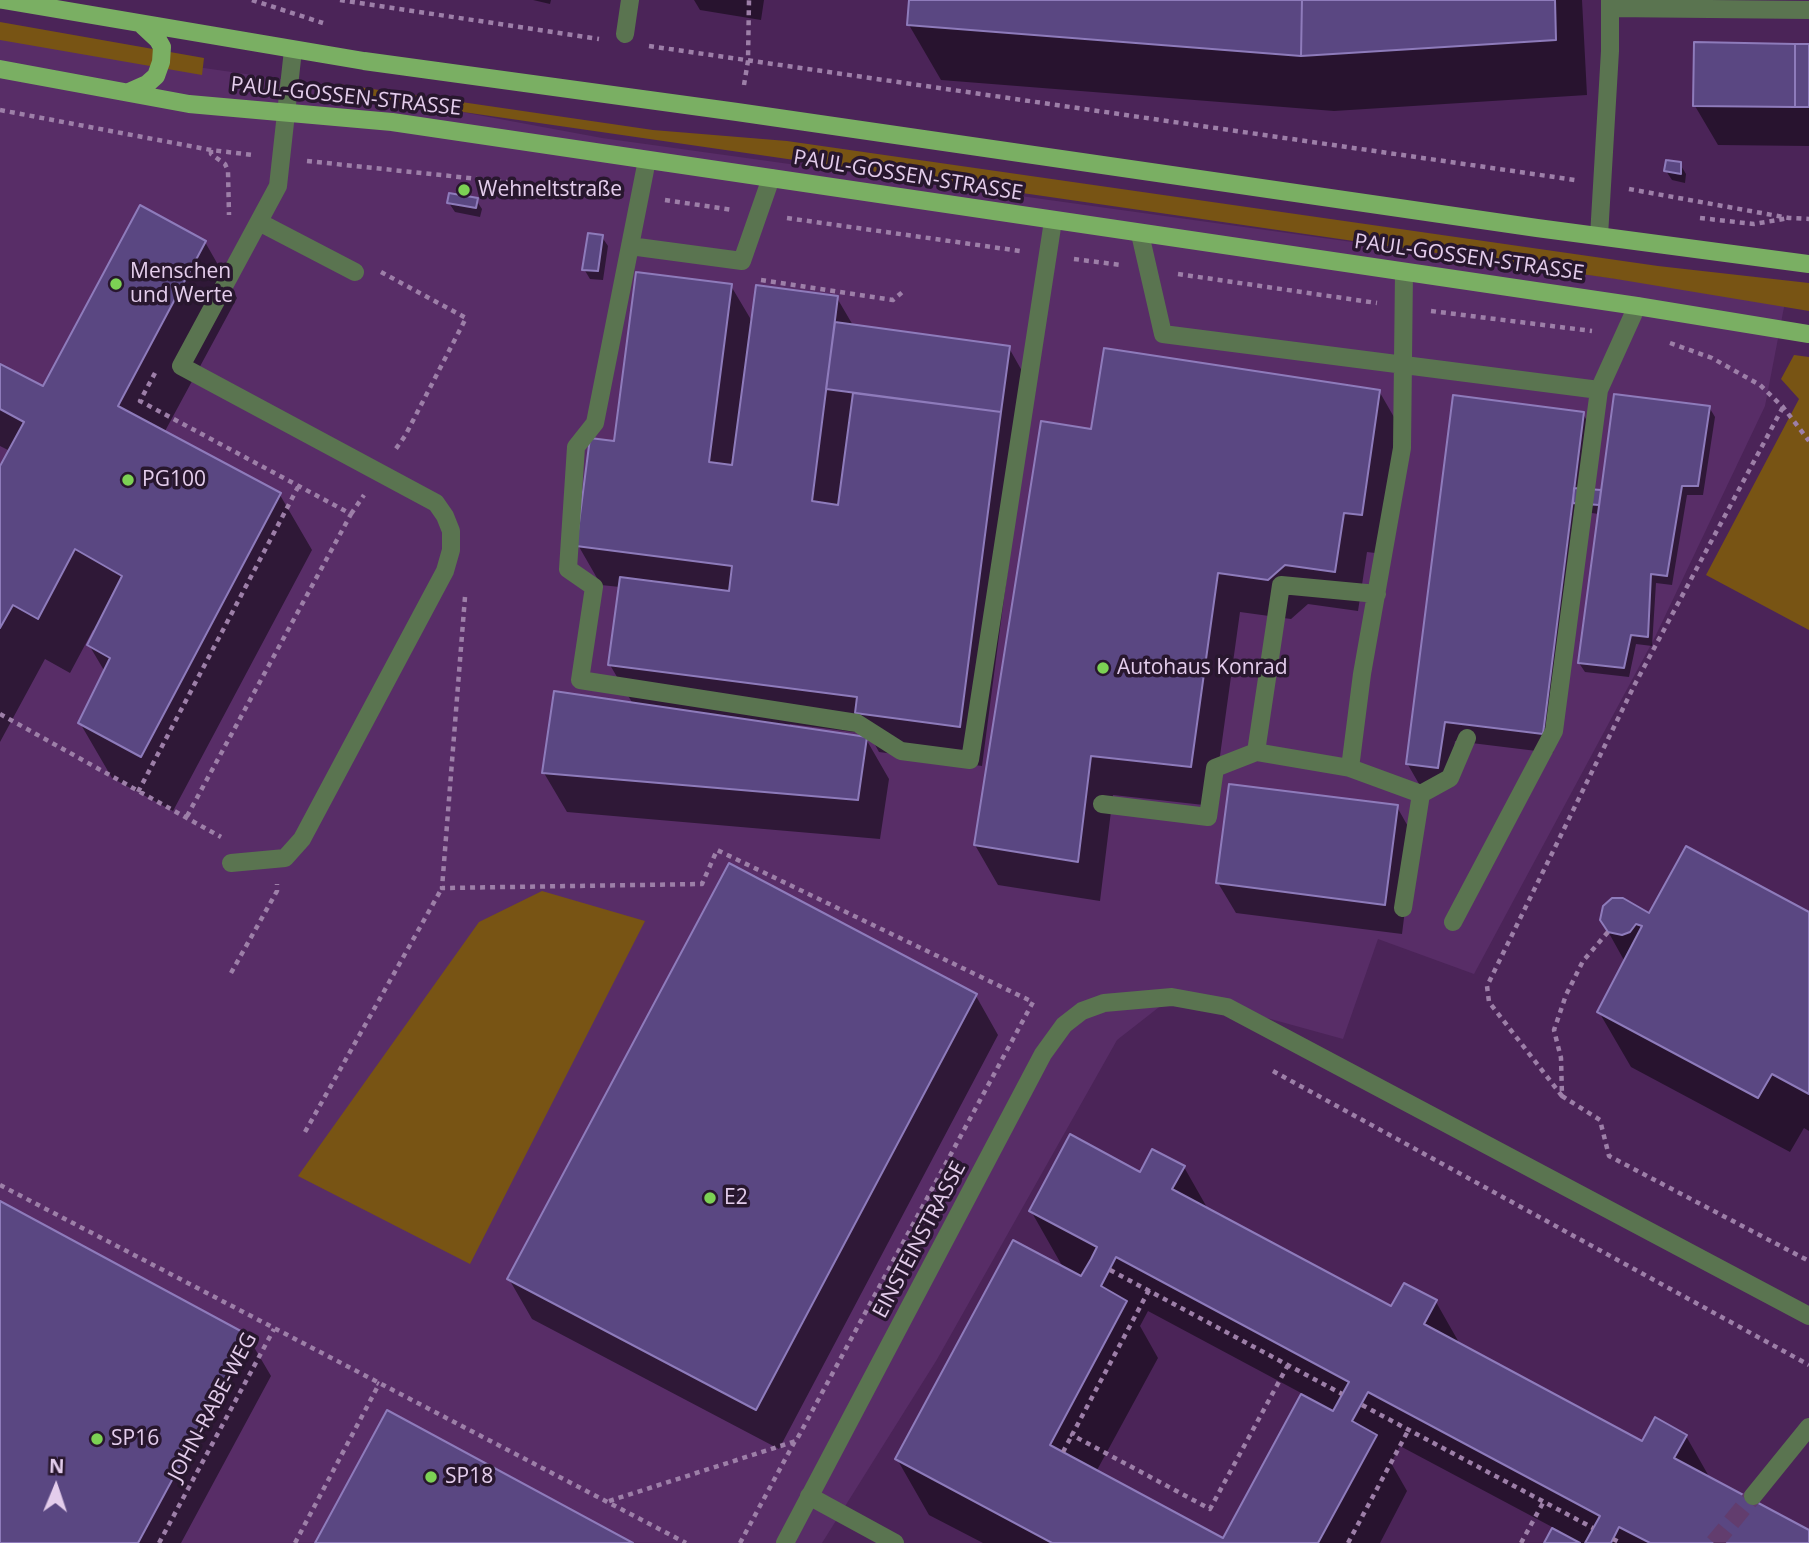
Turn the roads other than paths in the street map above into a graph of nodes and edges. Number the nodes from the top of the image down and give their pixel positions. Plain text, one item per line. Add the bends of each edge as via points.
1 (3, 0) edge
2 (630, 0) edge
3 (1610, 4) edge
4 (1809, 10) edge
5 (142, 25) junction
6 (624, 40) road end
7 (293, 50) junction
8 (0, 69) edge
9 (129, 92) junction
10 (286, 113) junction
11 (647, 160) junction
12 (771, 178) junction
13 (1052, 221) junction
14 (259, 222) junction
15 (1140, 234) junction
16 (1599, 236) junction
17 (630, 246) junction
18 (1809, 264) edge
19 (364, 270) road end
20 (1404, 272) junction
21 (1637, 306) junction
22 (1809, 334) edge
23 (1401, 366) junction
24 (1600, 390) junction
25 (1377, 594) junction
26 (1467, 738) dead end
27 (1256, 752) junction
28 (1350, 768) junction
29 (1421, 794) junction
30 (1102, 804) dead end
31 (231, 863) dead end
32 (1403, 908) dead end
33 (1453, 922) dead end
34 (1809, 1316) edge
35 (1809, 1427) edge
36 (809, 1496) junction
37 (1753, 1496) tunnel mouth
38 (785, 1543) edge
39 (895, 1543) edge

1 - 5 main road, PAUL-GOSSEN-STRASSE
2 - 6 street
3 - 4 street
3 - 16 street
5 - 7 main road, PAUL-GOSSEN-STRASSE
5 - 9 main road via 162,47 161,62 156,76
7 - 10 street
7 - 16 main road, PAUL-GOSSEN-STRASSE
8 - 9 main road, PAUL-GOSSEN-STRASSE
9 - 10 main road, PAUL-GOSSEN-STRASSE via 188,104
10 - 11 main road, PAUL-GOSSEN-STRASSE via 392,122
10 - 14 street via 278,186
11 - 12 main road, PAUL-GOSSEN-STRASSE
11 - 17 street
12 - 13 main road, PAUL-GOSSEN-STRASSE
12 - 17 street via 742,261
13 - 15 main road, PAUL-GOSSEN-STRASSE
13 - 17 street via 970,760 901,751 857,723 580,680 594,587 568,569 576,447 595,423
14 - 19 street
14 - 31 street via 181,366 436,503 451,531 451,550 302,839 285,858
15 - 20 main road, PAUL-GOSSEN-STRASSE
15 - 23 street via 1163,334
16 - 18 main road, PAUL-GOSSEN-STRASSE
20 - 21 main road, PAUL-GOSSEN-STRASSE
20 - 23 street
21 - 22 main road, PAUL-GOSSEN-STRASSE
21 - 24 street
23 - 24 street
23 - 25 street via 1402,448
24 - 33 street via 1554,731
25 - 27 street via 1281,585
25 - 28 street
26 - 29 street via 1450,778
27 - 28 street
27 - 30 street via 1215,768 1208,817
28 - 29 street
29 - 32 street
34 - 36 street, EINSTEINSTRASSE via 1227,1007 1172,997 1104,1003 1082,1011 1064,1025 1043,1054
35 - 37 street
36 - 38 street, EINSTEINSTRASSE
36 - 39 street

